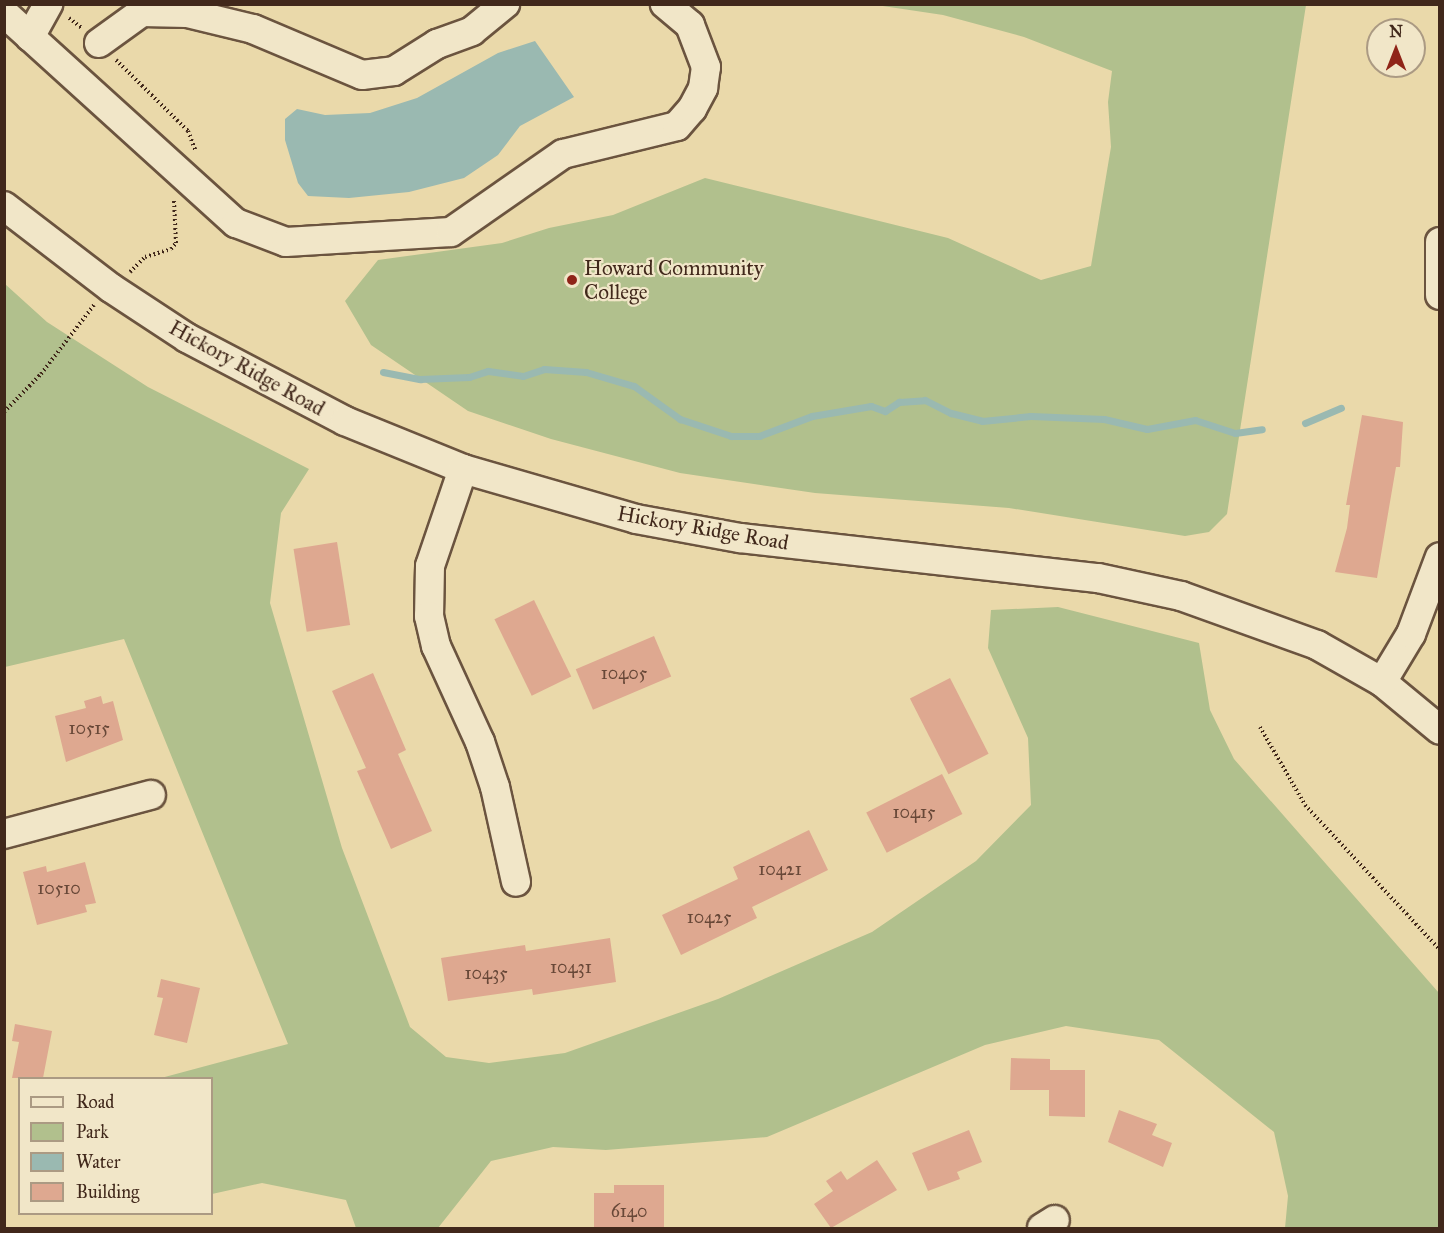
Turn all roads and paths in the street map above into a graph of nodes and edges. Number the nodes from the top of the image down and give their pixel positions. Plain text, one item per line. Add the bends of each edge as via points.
1 (48, 4) edge
2 (505, 4) edge
3 (665, 4) edge
4 (4, 13) edge
5 (30, 36) junction
6 (99, 43) dead end
7 (4, 206) edge
8 (1440, 242) edge
9 (1440, 295) edge
10 (88, 314) dead end
11 (4, 412) edge
12 (463, 469) junction
13 (1440, 557) edge
14 (1382, 682) junction
15 (1260, 727) dead end
16 (1440, 730) edge
17 (151, 795) dead end
18 (4, 834) edge
19 (516, 882) dead end
20 (1440, 950) edge

1 - 5 street
2 - 6 street via 472,31 437,44 394,71 362,75 253,29 187,13 142,12
3 - 5 street via 690,25 706,67 703,88 692,109 676,126 563,154 451,232 286,242 236,223
4 - 5 street
7 - 12 street, Hickory Ridge Road via 111,288 187,338 345,421
8 - 9 street
10 - 11 path via 41,374
12 - 14 street, Hickory Ridge Road via 636,519 740,538 1098,578 1181,596 1317,645
12 - 19 street via 430,566 429,616 436,646 480,742 495,787
13 - 14 street via 1415,626
14 - 16 street, Hickory Ridge Road
15 - 20 path via 1305,806
17 - 18 street

